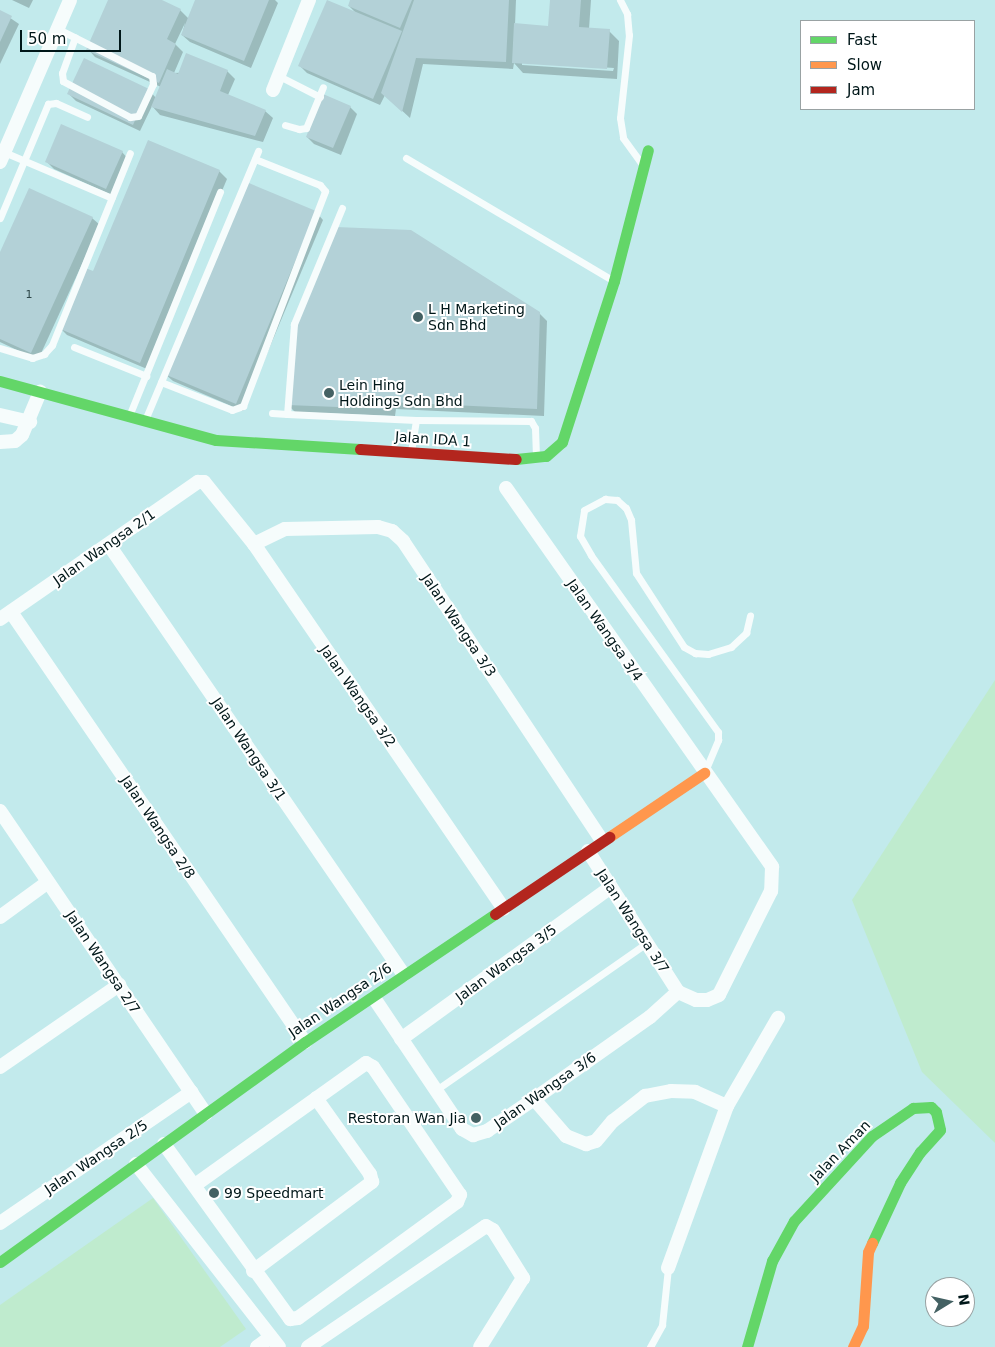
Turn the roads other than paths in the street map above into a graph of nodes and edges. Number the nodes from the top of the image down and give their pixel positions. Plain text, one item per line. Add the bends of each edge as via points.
1 (70, 0) edge
2 (309, 0) edge
3 (620, 0) edge
4 (58, 29) junction
5 (75, 37) junction
6 (278, 76) junction
7 (323, 87) dead end
8 (273, 90) dead end
9 (320, 96) junction
10 (87, 116) dead end
11 (285, 125) dead end
12 (648, 150) dead end
13 (258, 151) dead end
14 (130, 153) dead end
15 (2, 157) edge
16 (406, 158) dead end
17 (255, 159) junction
18 (24, 161) junction
19 (644, 166) junction
20 (220, 192) dead end
21 (112, 198) junction
22 (342, 208) dead end
23 (0, 218) edge
24 (614, 281) junction
25 (74, 347) dead end
26 (0, 348) edge
27 (146, 376) junction
28 (0, 381) edge
29 (161, 382) junction
30 (40, 392) junction
31 (272, 413) dead end
32 (287, 414) junction
33 (0, 415) edge
34 (128, 416) junction
35 (416, 420) junction
36 (145, 421) junction
37 (30, 422) junction
38 (0, 442) edge
39 (411, 452) junction
40 (536, 459) junction
41 (210, 485) joint
42 (506, 488) dead end
43 (254, 544) junction
44 (109, 545) junction
45 (5, 615) edge
46 (750, 615) dead end
47 (704, 772) junction
48 (0, 811) edge
49 (602, 841) junction
50 (588, 851) junction
51 (48, 882) junction
52 (611, 887) junction
53 (504, 909) junction
54 (0, 917) edge
55 (648, 944) junction
56 (404, 975) junction
57 (119, 985) junction
58 (678, 992) junction
59 (374, 998) junction
60 (778, 1018) dead end
61 (401, 1039) junction
62 (305, 1042) junction
63 (0, 1067) edge
64 (436, 1090) junction
65 (191, 1092) junction
66 (316, 1098) junction
67 (534, 1099) junction
68 (727, 1106) junction
69 (206, 1114) junction
70 (164, 1144) junction
71 (136, 1164) junction
72 (195, 1185) junction
73 (0, 1223) edge
74 (0, 1262) edge
75 (668, 1268) joint
76 (253, 1271) junction
77 (275, 1342) edge
78 (257, 1347) edge
79 (308, 1347) edge
80 (480, 1347) edge
81 (650, 1347) edge
82 (747, 1347) edge
83 (853, 1347) edge

1 - 4 street
2 - 6 street
3 - 19 lane via 629,35 620,118 623,138
4 - 5 lane
4 - 15 street
5 - 5 lane via 152,76 153,84 138,116 130,117 63,80 62,73
6 - 8 street
6 - 9 lane
7 - 9 lane
9 - 11 lane via 306,128
10 - 18 lane via 56,103 48,104
12 - 19 street
13 - 17 lane
14 - 21 lane
15 - 18 lane
16 - 24 lane
17 - 29 lane
17 - 29 lane via 320,185 325,191 243,406 232,410
18 - 21 lane
18 - 23 lane
19 - 24 street
20 - 27 lane
21 - 26 lane via 52,345 44,354 32,358
22 - 32 lane via 294,324
24 - 40 street via 562,442 556,450
25 - 27 lane
27 - 34 lane
28 - 30 street, Jalan IDA 1
29 - 36 lane
30 - 34 street, Jalan IDA 1
30 - 37 street
31 - 32 lane
32 - 35 lane
33 - 37 street
34 - 36 street, Jalan IDA 1
35 - 39 lane
35 - 40 lane via 530,421 534,428
36 - 39 street, Jalan IDA 1 via 216,440
37 - 38 street via 15,441
39 - 40 street, Jalan IDA 1
41 - 43 street, Jalan Wangsa 3/2
41 - 44 street, Jalan Wangsa 2/1 via 198,482
42 - 47 street, Jalan Wangsa 3/4
43 - 49 street, Jalan Wangsa 3/3 via 285,529 378,527 392,531 403,541
43 - 53 street, Jalan Wangsa 3/2
44 - 45 street, Jalan Wangsa 2/1
44 - 56 street, Jalan Wangsa 3/1
45 - 62 street, Jalan Wangsa 2/8
46 - 47 lane via 746,633 731,648 708,654 695,653 684,647 636,573 631,520 626,508 617,500 605,499 584,510 580,536 590,555 719,734
47 - 49 street, Jalan Wangsa 2/6
47 - 58 street, Jalan Wangsa 3/4 via 764,854 774,878 767,902 718,995 696,1000
48 - 51 street, Jalan Wangsa 2/7
49 - 50 street, Jalan Wangsa 2/6
50 - 52 street, Jalan Wangsa 3/7
50 - 53 street, Jalan Wangsa 2/6
51 - 54 street
51 - 57 street, Jalan Wangsa 2/7
52 - 55 street, Jalan Wangsa 3/7
52 - 61 street, Jalan Wangsa 3/5
53 - 56 street, Jalan Wangsa 2/6
55 - 58 street, Jalan Wangsa 3/7
55 - 64 lane
56 - 59 street, Jalan Wangsa 2/6
57 - 63 street
57 - 65 street, Jalan Wangsa 2/7
58 - 67 street, Jalan Wangsa 3/6 via 650,1016
59 - 61 street, Jalan Wangsa 3/6
59 - 62 street, Jalan Wangsa 2/6
60 - 68 street
61 - 64 street, Jalan Wangsa 3/6
62 - 69 street, Jalan Wangsa 2/6
64 - 67 street, Jalan Wangsa 3/6 via 462,1129 473,1135 487,1131
65 - 69 street, Jalan Wangsa 2/7
65 - 73 street, Jalan Wangsa 2/5
66 - 72 street
66 - 76 street via 370,1174 372,1182
66 - 76 street via 362,1065 370,1064 459,1191 460,1199 294,1320 286,1317
67 - 68 street via 566,1136 586,1144 596,1141 613,1121 645,1096 670,1091 696,1092
68 - 75 street
69 - 70 street, Jalan Wangsa 2/6
70 - 71 street, Jalan Wangsa 2/6
70 - 72 street
71 - 74 street, Jalan Wangsa 2/6
71 - 77 street
72 - 76 street
75 - 81 lane via 662,1325
77 - 78 street
79 - 80 street via 486,1226 493,1230 523,1282
82 - 83 street, Jalan Aman via 772,1261 794,1221 872,1136 913,1108 931,1106 936,1112 940,1130 920,1152 900,1183 868,1252 863,1326

